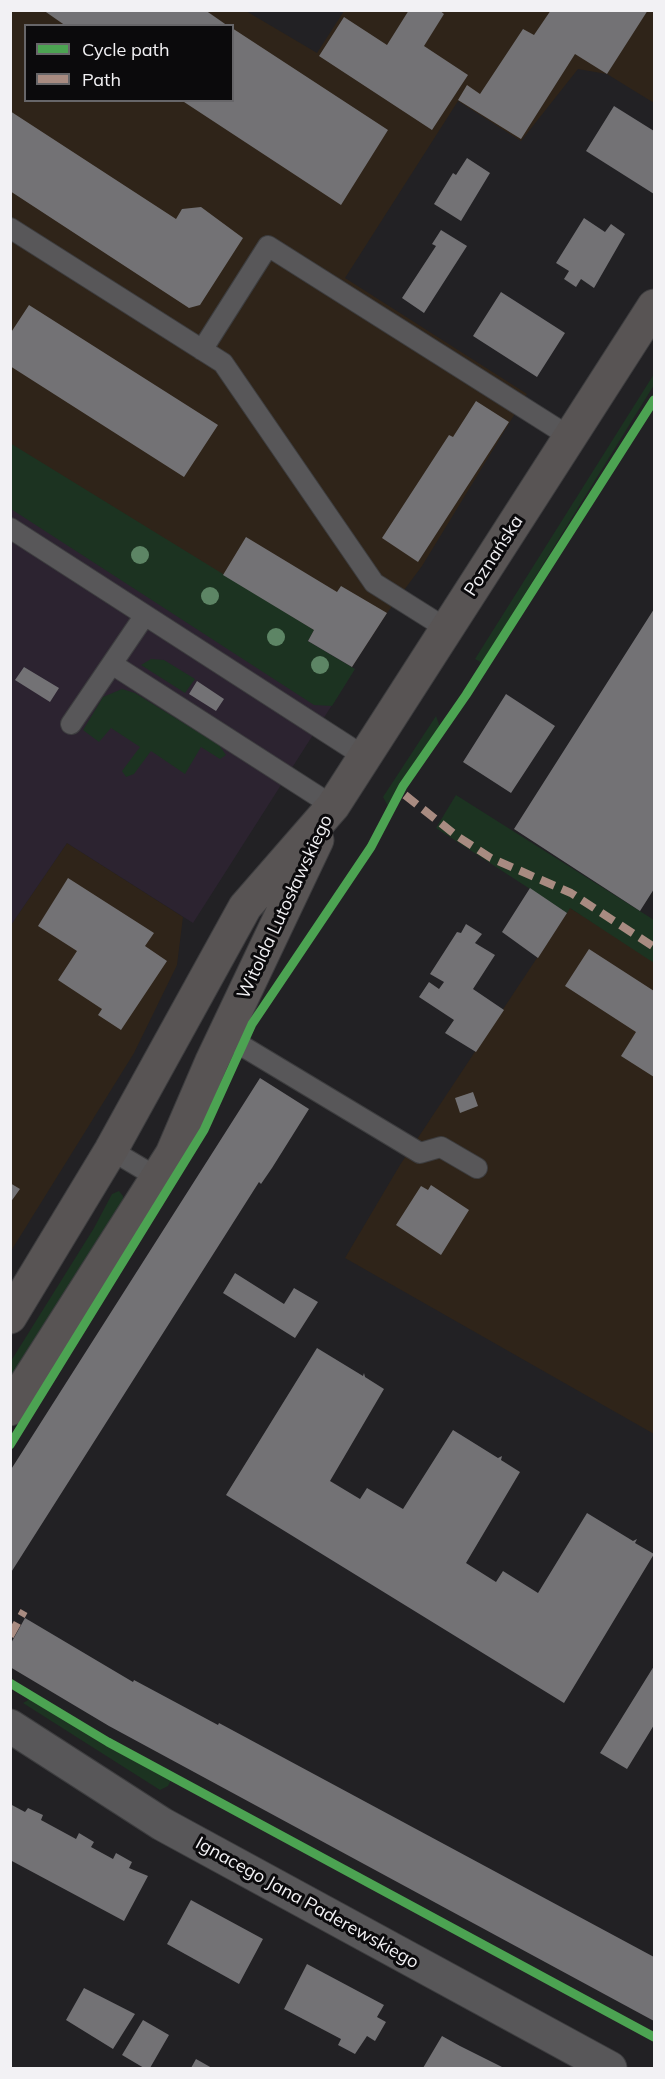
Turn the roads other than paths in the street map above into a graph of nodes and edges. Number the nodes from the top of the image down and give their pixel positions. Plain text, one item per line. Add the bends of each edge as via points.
1 (10, 228) edge
2 (654, 306) edge
3 (202, 350) junction
4 (570, 437) junction
5 (10, 528) edge
6 (145, 615) junction
7 (447, 629) junction
8 (112, 664) junction
9 (71, 724) dead end
10 (365, 757) junction
11 (333, 806) junction
12 (224, 1035) junction
13 (111, 1150) junction
14 (477, 1168) dead end
15 (158, 1178) junction
16 (10, 1317) edge
17 (10, 1409) edge
18 (10, 1726) edge
19 (610, 2068) edge

1 - 3 lane
2 - 4 main road, Poznańska
3 - 4 lane via 268,246
3 - 7 lane via 223,363 374,583
4 - 7 main road, Poznańska
5 - 6 lane
6 - 8 lane
6 - 10 lane
7 - 10 main road, Poznańska
8 - 9 lane
8 - 11 lane
10 - 11 main road, Poznańska
11 - 12 main road, Witolda Lutosławskiego
11 - 13 main road, Witolda Lutosławskiego via 245,907
12 - 14 lane via 420,1154 441,1147
12 - 15 main road, Witolda Lutosławskiego
13 - 15 lane
13 - 16 main road, Witolda Lutosławskiego
15 - 17 main road, Witolda Lutosławskiego
18 - 19 street, Ignacego Jana Paderewskiego via 162,1824

